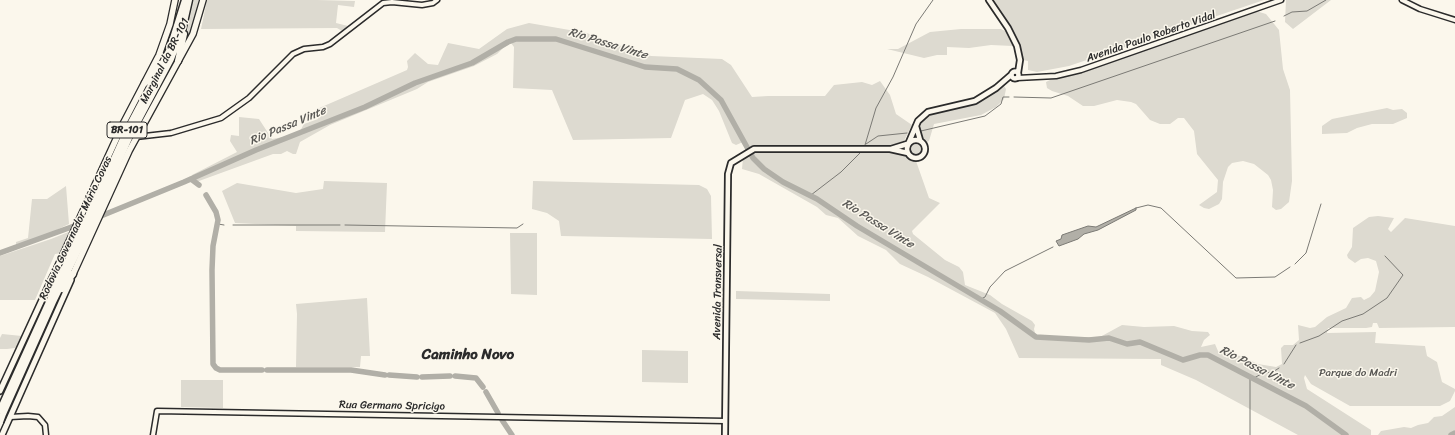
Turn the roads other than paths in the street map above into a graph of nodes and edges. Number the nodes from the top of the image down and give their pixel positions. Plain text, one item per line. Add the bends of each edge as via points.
1 (175, 0) edge
2 (185, 0) edge
3 (190, 0) edge
4 (203, 0) edge
5 (437, 0) edge
6 (990, 0) edge
7 (1281, 0) edge
8 (1402, 0) edge
9 (1455, 20) edge
10 (169, 51) junction
11 (178, 61) junction
12 (1015, 75) junction
13 (145, 83) junction
14 (916, 126) junction
15 (136, 137) junction
16 (920, 140) junction
17 (908, 143) junction
18 (890, 149) junction
19 (908, 153) junction
20 (90, 226) junction
21 (56, 270) junction
22 (73, 274) junction
23 (50, 303) junction
24 (0, 391) edge
25 (1, 416) edge
26 (10, 417) junction
27 (725, 421) junction
28 (7, 425) junction
29 (2, 435) edge
30 (46, 435) edge
31 (153, 435) edge
32 (725, 435) edge

1 - 13 highway, Marginal da BR-101 via 165,42
2 - 10 highway, Rodovia Governador Mário Covas / BR-101
3 - 11 highway
3 - 20 highway, Rodovia Governador Mário Covas / BR-101 via 171,59 134,126
4 - 11 highway, Marginal da BR-101 via 196,26
5 - 15 street via 422,6 382,3 327,46 304,49 293,54 252,94 221,118 171,133
6 - 12 main road via 1014,39 1020,56 1020,64
7 - 12 street, Avenida Paulo Roberto Vidal via 1081,70 1056,76
8 - 9 street via 1420,9
10 - 13 highway
10 - 20 highway, Rodovia Governador Mário Covas / BR-101 via 127,130 91,212
11 - 15 highway, Marginal da BR-101
12 - 14 main road via 975,101 928,112 921,117
13 - 21 highway, Marginal da BR-101 via 124,122
14 - 16 main road
14 - 17 main road
15 - 20 highway, Marginal da BR-101 via 105,206
16 - 17 main road via 914,139
16 - 19 main road via 925,148 922,156 912,157
17 - 18 main road
17 - 19 main road
18 - 19 main road
18 - 27 main road, Avenida Transversal via 754,149 733,161 728,169
20 - 22 highway, Marginal da BR-101
20 - 23 highway, Rodovia Governador Mário Covas / BR-101
21 - 23 highway
21 - 24 main road, Marginal da BR-101
22 - 23 highway
22 - 26 main road, Marginal da BR-101
23 - 25 highway, Rodovia Governador Mário Covas / BR-101
25 - 26 main road
25 - 28 main road
26 - 28 main road, Marginal da BR-101
26 - 30 street via 38,417 45,425
27 - 31 street, Rua Germano Spricigo via 157,410
27 - 32 main road, Avenida Transversal
28 - 29 main road, Marginal da BR-101

